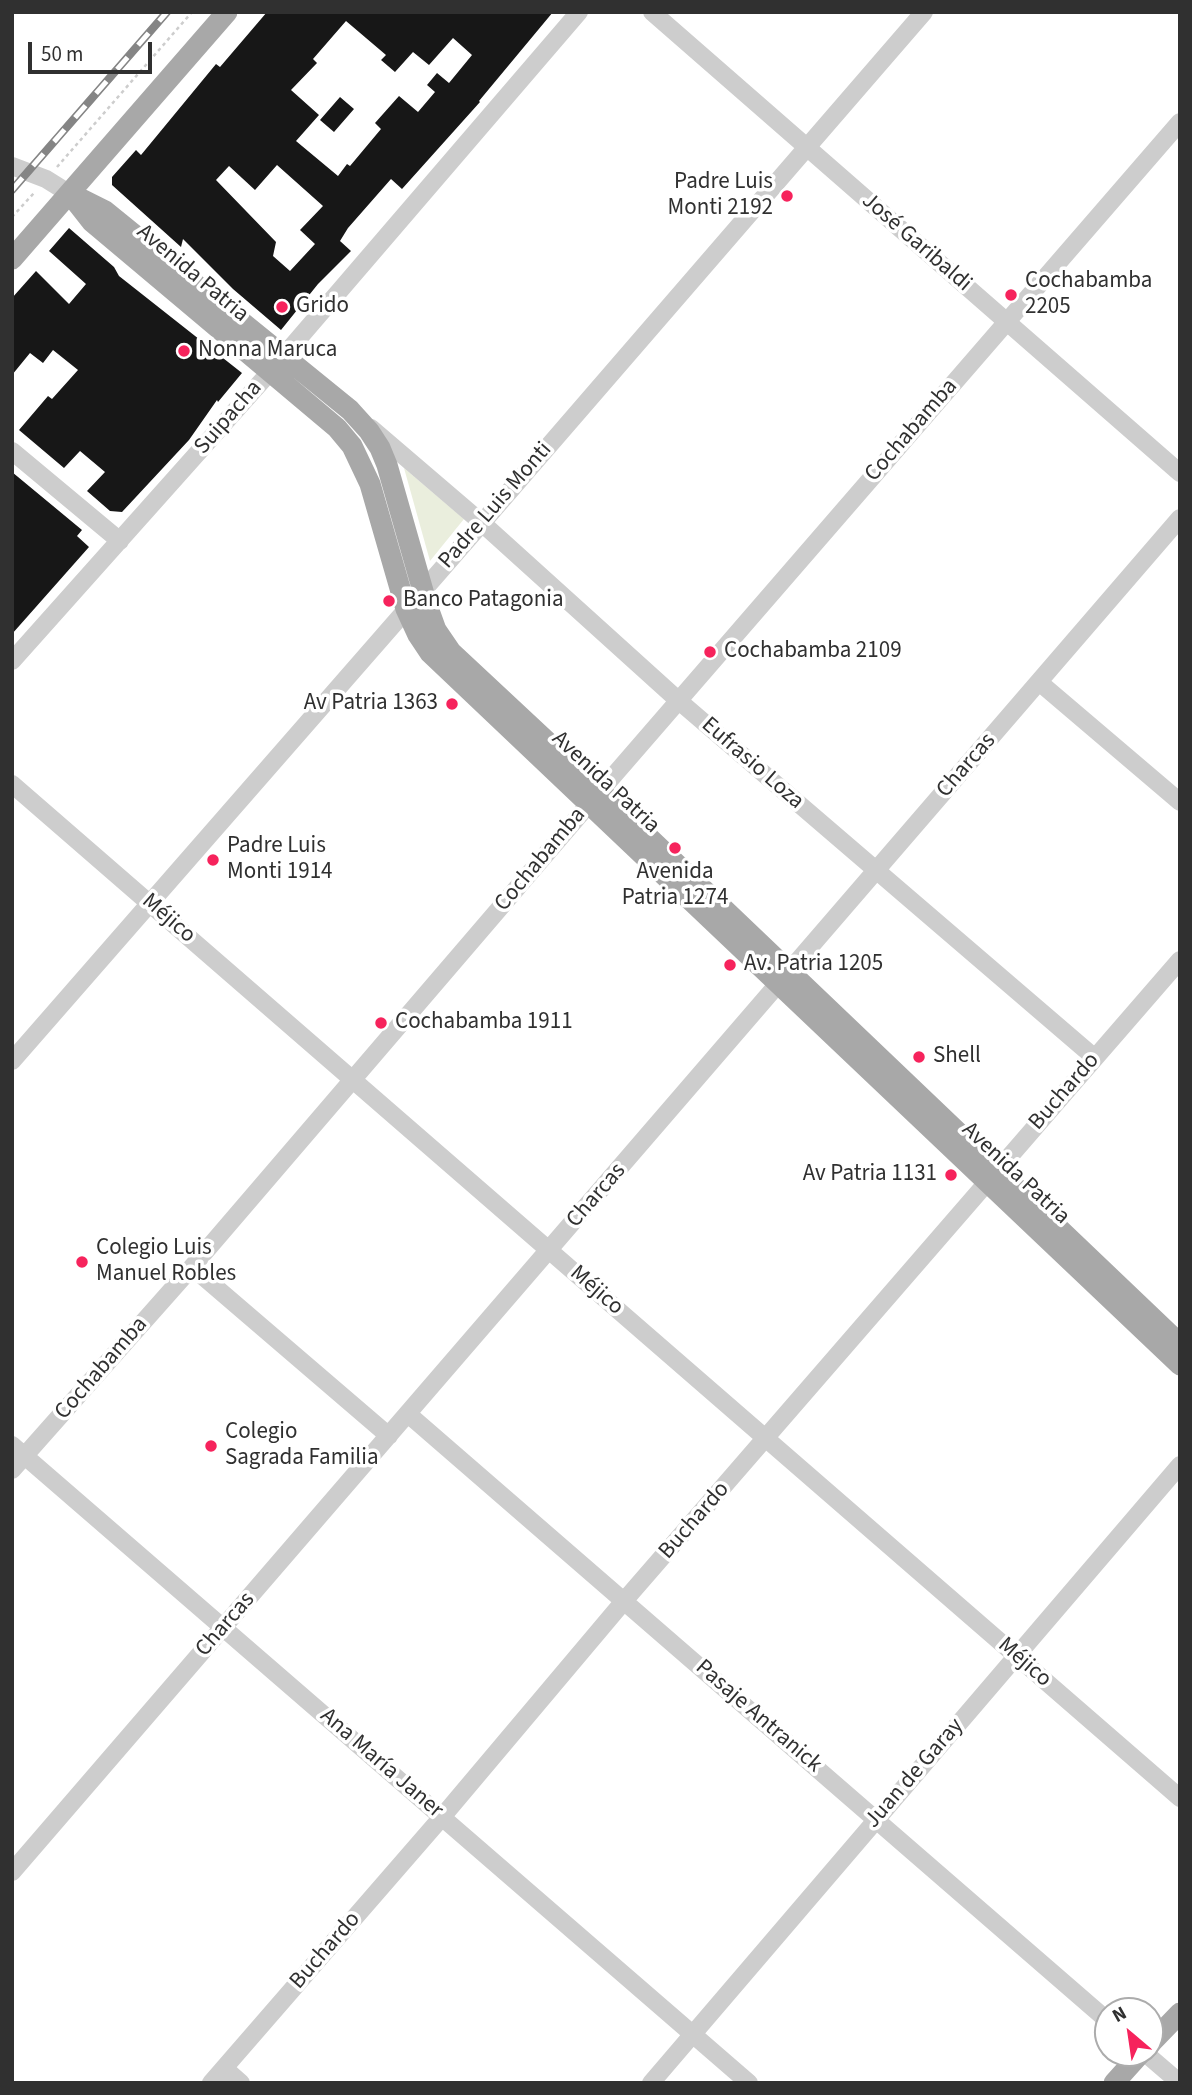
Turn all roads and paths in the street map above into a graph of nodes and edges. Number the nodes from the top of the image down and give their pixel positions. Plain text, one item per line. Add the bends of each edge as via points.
1 (192, 12) edge
2 (227, 12) edge
3 (579, 12) edge
4 (652, 12) edge
5 (923, 12) edge
6 (1180, 122) edge
7 (806, 147) junction
8 (12, 166) edge
9 (46, 179) junction
10 (70, 194) junction
11 (12, 217) edge
12 (12, 259) edge
13 (1006, 322) junction
14 (283, 356) junction
15 (269, 373) junction
16 (350, 410) junction
17 (12, 452) edge
18 (414, 465) junction
19 (389, 470) junction
20 (1180, 473) edge
21 (370, 484) junction
22 (1180, 518) edge
23 (482, 523) junction
24 (120, 541) junction
25 (424, 589) junction
26 (406, 609) junction
27 (12, 661) edge
28 (1039, 682) junction
29 (679, 701) junction
30 (12, 784) edge
31 (594, 797) junction
32 (1180, 802) edge
33 (877, 870) junction
34 (149, 902) junction
35 (1180, 961) edge
36 (784, 978) junction
37 (1095, 1058) junction
38 (12, 1061) edge
39 (354, 1080) junction
40 (992, 1177) junction
41 (549, 1250) junction
42 (192, 1267) junction
43 (1180, 1344) edge
44 (1180, 1365) edge
45 (408, 1413) junction
46 (389, 1436) junction
47 (767, 1439) junction
48 (19, 1451) edge
49 (1180, 1465) edge
50 (12, 1471) edge
51 (624, 1601) junction
52 (223, 1628) junction
53 (1016, 1656) junction
54 (1180, 1798) edge
55 (442, 1817) junction
56 (876, 1819) junction
57 (12, 1872) edge
58 (1094, 2009) edge
59 (1180, 2012) edge
60 (1164, 2029) edge
61 (692, 2034) junction
62 (1129, 2067) edge
63 (1160, 2067) edge
64 (224, 2068) junction
65 (211, 2083) edge
66 (241, 2083) edge
67 (651, 2083) edge
68 (750, 2083) edge
69 (1114, 2083) edge
70 (1180, 2083) edge

1 - 9 path
2 - 10 main road
3 - 14 street, Suipacha
4 - 7 street, José Garibaldi
5 - 7 street, Padre Luis Monti
6 - 13 street, Cochabamba
7 - 13 street, José Garibaldi
7 - 23 street, Padre Luis Monti
8 - 9 street, Avenida Patria
9 - 10 street, Avenida Patria
9 - 11 path
10 - 12 main road
10 - 14 main road, Avenida Patria via 105,211
10 - 15 main road, Avenida Patria via 92,222
13 - 20 street, José Garibaldi
13 - 29 street, Cochabamba
14 - 15 street, Suipacha
14 - 16 main road, Avenida Patria
15 - 21 main road, Avenida Patria via 337,428 352,446
15 - 24 street, Suipacha
16 - 18 street, Eufrasio Loza
16 - 19 main road, Avenida Patria via 380,448
17 - 24 street
18 - 19 street
18 - 23 street, Eufrasio Loza
19 - 21 street
19 - 25 main road, Avenida Patria
21 - 26 main road, Avenida Patria
22 - 28 street, Charcas
23 - 25 street, Padre Luis Monti
23 - 29 street, Eufrasio Loza
24 - 27 street, Suipacha
25 - 26 street, Padre Luis Monti
25 - 31 main road, Avenida Patria via 436,631 451,652
26 - 31 main road, Avenida Patria via 430,653
26 - 34 street, Padre Luis Monti
28 - 32 street
28 - 33 street, Charcas
29 - 31 street, Cochabamba
29 - 33 street, Eufrasio Loza
30 - 34 street, Méjico
31 - 36 main road, Avenida Patria
31 - 39 street, Cochabamba
33 - 36 street, Charcas
33 - 37 street, Eufrasio Loza
34 - 38 street, Padre Luis Monti
34 - 39 street, Méjico
35 - 37 street, Buchardo
36 - 40 main road, Avenida Patria
36 - 41 street, Charcas
37 - 40 street, Buchardo
39 - 41 street, Méjico
39 - 42 street, Cochabamba
40 - 43 main road, Avenida Patria
40 - 44 main road, Avenida Patria
40 - 47 street, Buchardo
41 - 45 street, Charcas
41 - 47 street, Méjico
42 - 46 street
42 - 48 street, Cochabamba
45 - 46 street, Charcas
45 - 51 street, Pasaje Antranick
46 - 52 street, Charcas
47 - 51 street, Buchardo
47 - 53 street, Méjico
48 - 50 street, Cochabamba
48 - 52 street, Ana María Janer
49 - 53 street, Juan de Garay
51 - 55 street, Buchardo
51 - 56 street, Pasaje Antranick
52 - 55 street, Ana María Janer
52 - 57 street, Charcas
53 - 54 street, Méjico
53 - 56 street, Juan de Garay
55 - 61 street, Ana María Janer
55 - 64 street, Buchardo
56 - 58 street, Pasaje Antranick
56 - 61 street, Juan de Garay
59 - 60 main road
61 - 67 street, Juan de Garay
61 - 68 street, Ana María Janer
62 - 69 main road
63 - 70 street
64 - 65 street, Buchardo
64 - 66 street

